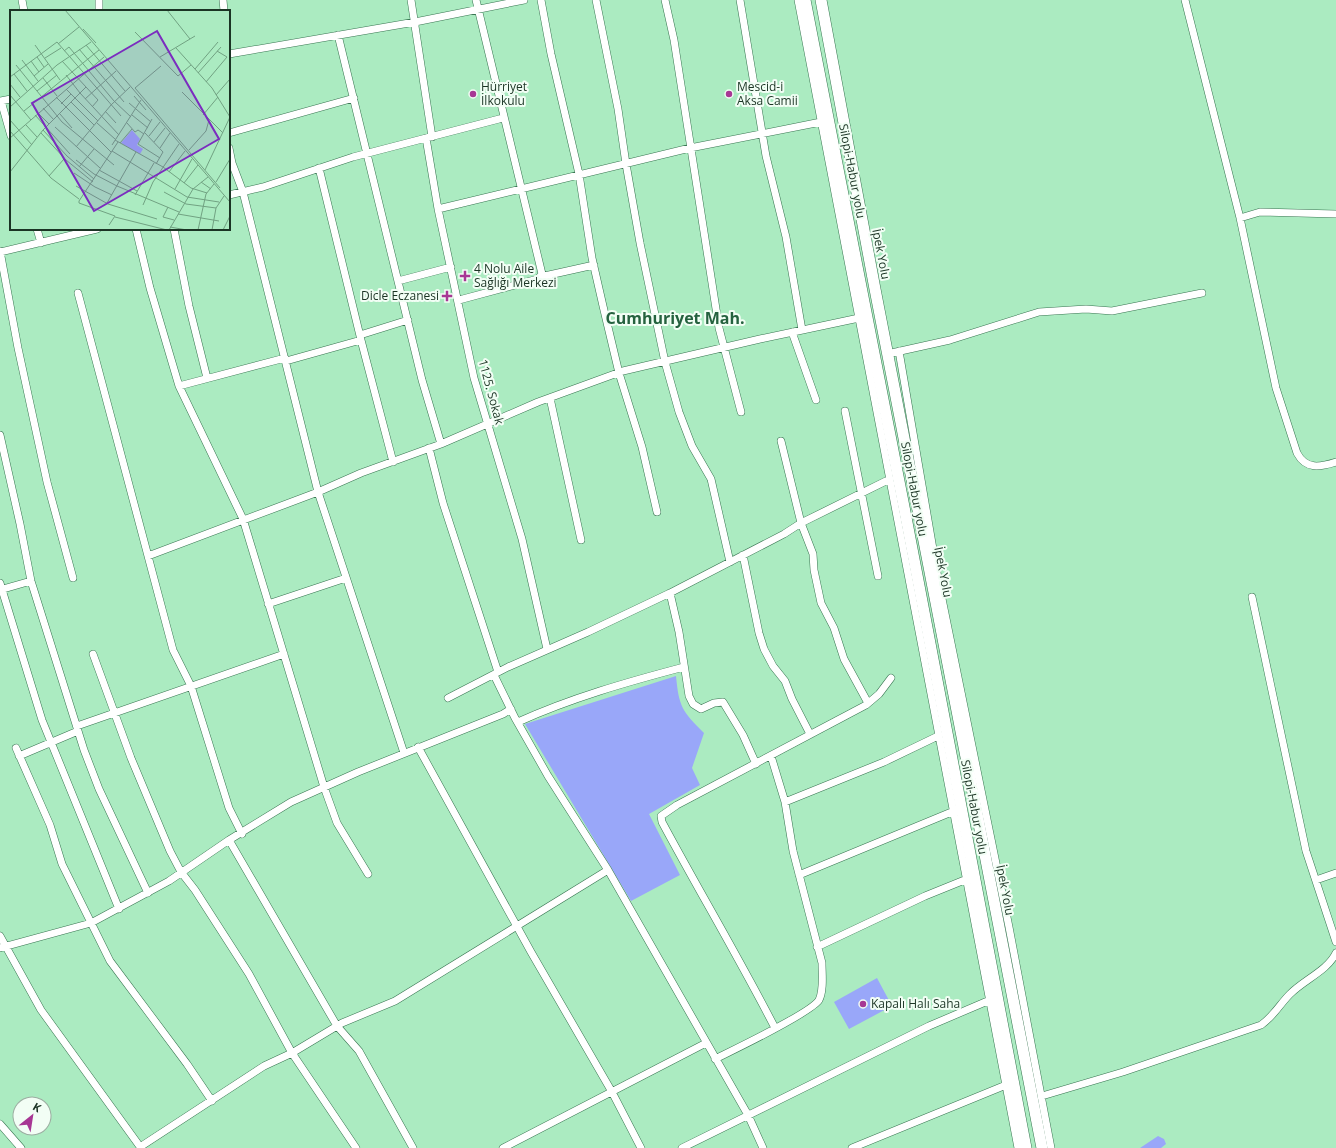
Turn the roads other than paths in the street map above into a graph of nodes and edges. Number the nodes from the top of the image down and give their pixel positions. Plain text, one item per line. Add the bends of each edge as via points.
1 (22, 0) edge
2 (223, 0) edge
3 (412, 0) edge
4 (476, 0) edge
5 (524, 0) edge
6 (541, 0) edge
7 (596, 0) edge
8 (666, 0) edge
9 (740, 0) edge
10 (798, 0) edge
11 (805, 0) edge
12 (820, 0) edge
13 (1185, 0) edge
14 (24, 10) edge
15 (224, 10) edge
16 (479, 10) junction
17 (415, 22) junction
18 (338, 35) junction
19 (230, 54) edge
20 (354, 98) junction
21 (10, 99) edge
22 (0, 101) edge
23 (504, 118) junction
24 (821, 122) junction
25 (10, 133) edge
26 (230, 133) edge
27 (762, 134) junction
28 (429, 137) junction
29 (690, 148) junction
30 (230, 153) edge
31 (368, 153) junction
32 (626, 164) junction
33 (319, 168) junction
34 (580, 174) junction
35 (522, 187) junction
36 (243, 192) junction
37 (230, 195) edge
38 (438, 208) junction
39 (1336, 214) edge
40 (1240, 218) junction
41 (862, 220) junction
42 (848, 223) junction
43 (37, 230) edge
44 (87, 230) edge
45 (136, 230) edge
46 (174, 230) edge
47 (68, 232) edge
48 (41, 243) junction
49 (0, 252) edge
50 (594, 265) junction
51 (450, 267) junction
52 (540, 277) junction
53 (398, 281) junction
54 (78, 293) dead end
55 (1202, 293) dead end
56 (459, 300) junction
57 (859, 318) junction
58 (408, 320) junction
59 (802, 330) junction
60 (792, 332) junction
61 (360, 338) junction
62 (723, 348) junction
63 (899, 351) junction
64 (887, 354) junction
65 (285, 359) junction
66 (665, 362) junction
67 (619, 373) junction
68 (207, 378) junction
69 (179, 386) junction
70 (550, 398) junction
71 (816, 400) dead end
72 (845, 411) dead end
73 (741, 412) dead end
74 (488, 425) junction
75 (0, 435) edge
76 (781, 441) dead end
77 (441, 444) junction
78 (429, 448) junction
79 (392, 462) junction
80 (1336, 462) edge
81 (890, 479) junction
82 (318, 492) junction
83 (862, 492) junction
84 (658, 512) dead end
85 (243, 519) junction
86 (801, 523) junction
87 (581, 540) dead end
88 (743, 555) junction
89 (148, 556) junction
90 (730, 562) junction
91 (878, 576) dead end
92 (73, 578) dead end
93 (346, 578) junction
94 (31, 581) junction
95 (1, 588) edge
96 (670, 593) junction
97 (1252, 597) dead end
98 (268, 604) junction
99 (547, 649) junction
100 (93, 654) dead end
101 (284, 654) junction
102 (684, 667) junction
103 (496, 673) junction
104 (891, 678) dead end
105 (190, 686) junction
106 (448, 698) dead end
107 (868, 703) junction
108 (511, 709) junction
109 (114, 714) junction
110 (518, 722) junction
111 (77, 728) junction
112 (810, 734) junction
113 (938, 736) junction
114 (50, 742) junction
115 (418, 747) junction
116 (16, 748) dead end
117 (404, 753) junction
118 (19, 756) junction
119 (771, 756) junction
120 (756, 764) junction
121 (324, 787) junction
122 (785, 802) junction
123 (954, 811) junction
124 (242, 834) junction
125 (229, 840) junction
126 (608, 870) junction
127 (181, 872) junction
128 (1336, 873) edge
129 (368, 874) dead end
130 (799, 875) junction
131 (967, 879) junction
132 (1316, 880) junction
133 (148, 893) junction
134 (119, 909) junction
135 (91, 923) junction
136 (517, 926) junction
137 (0, 936) edge
138 (1336, 942) edge
139 (2, 947) edge
140 (817, 947) junction
141 (1336, 953) edge
142 (990, 1000) junction
143 (337, 1026) junction
144 (775, 1028) junction
145 (706, 1043) junction
146 (292, 1053) junction
147 (715, 1059) junction
148 (1006, 1085) junction
149 (612, 1092) junction
150 (1042, 1096) junction
151 (212, 1101) junction
152 (748, 1116) junction
153 (0, 1124) edge
154 (21, 1148) edge
155 (141, 1148) edge
156 (356, 1148) edge
157 (413, 1148) edge
158 (503, 1148) edge
159 (642, 1148) edge
160 (682, 1148) edge
161 (763, 1148) edge
162 (852, 1148) edge
163 (1018, 1148) edge
164 (1026, 1148) edge
165 (1042, 1148) edge
166 (1051, 1148) edge

1 - 14 street
2 - 15 street
3 - 17 street, 1125. Sokak
4 - 16 street
5 - 16 street
6 - 34 street via 551,54
7 - 32 street via 618,109
8 - 29 street
9 - 27 street
10 - 24 street
11 - 42 highway, Silopi-Habur yolu
12 - 41 highway, İpek Yolu
13 - 40 street
16 - 17 street
16 - 23 street
17 - 18 street
17 - 28 street, 1125. Sokak
18 - 19 street
18 - 20 street
20 - 26 street
20 - 31 street
21 - 22 street
22 - 25 street
23 - 28 street
23 - 35 street
24 - 27 street
24 - 57 street
27 - 29 street
27 - 59 street via 786,237
28 - 31 street
28 - 38 street, 1125. Sokak
29 - 32 street
29 - 62 street
30 - 36 street
31 - 33 street
31 - 53 street
32 - 34 street
32 - 66 street
33 - 36 street
33 - 61 street
34 - 35 street
34 - 50 street
35 - 38 street
35 - 52 street via 541,269
36 - 37 street
36 - 65 street
38 - 51 street, 1125. Sokak
39 - 40 street via 1260,212
40 - 80 street via 1276,388 1297,453 1302,461 1313,467
41 - 42 highway
41 - 64 highway, İpek Yolu
42 - 164 highway, Silopi-Habur yolu
43 - 48 street
44 - 47 street
45 - 69 street via 154,303
46 - 68 street
47 - 48 street
48 - 49 street
49 - 92 street via 47,482
50 - 52 street
50 - 67 street
51 - 53 street
51 - 56 street, 1125. Sokak
52 - 56 street
53 - 58 street
54 - 89 street
55 - 63 street via 1112,311 1086,309 1039,312 950,340
56 - 74 street, 1125. Sokak via 474,378
57 - 59 street
57 - 81 street
58 - 61 street
58 - 77 street
59 - 60 street
60 - 62 street
60 - 71 street
61 - 65 street
61 - 79 street
62 - 66 street
62 - 73 street
63 - 64 street
63 - 150 street via 939,584
64 - 165 highway, İpek Yolu
65 - 68 street
65 - 82 street
66 - 67 street
66 - 90 street via 692,446 711,479
67 - 70 street
67 - 84 street via 642,447
68 - 69 street
69 - 85 street
70 - 74 street
70 - 87 street
72 - 83 street
74 - 77 street
74 - 99 street, 1125. Sokak via 522,539
75 - 94 street
76 - 86 street
77 - 78 street
78 - 79 street
78 - 103 street
79 - 82 street
81 - 83 street
81 - 113 street
82 - 85 street
82 - 93 street
83 - 86 street
83 - 91 street
85 - 89 street
85 - 98 street
86 - 88 street
86 - 107 street via 813,554 821,603 834,628 844,659
88 - 90 street
88 - 112 street via 764,649 785,681
89 - 105 street via 173,650
90 - 96 street
93 - 98 street
93 - 117 street
94 - 95 street
94 - 111 street
95 - 114 street
96 - 99 street
96 - 102 street
97 - 132 street via 1306,851
98 - 101 street
99 - 103 street
100 - 109 street
101 - 105 street
101 - 121 street
102 - 110 street via 625,683
102 - 120 street via 693,704 701,709 723,702 743,735
103 - 106 street
103 - 108 street
104 - 107 street via 879,694
105 - 109 street
105 - 124 street via 229,808
107 - 112 street
108 - 110 street
108 - 115 street
109 - 111 street
109 - 127 street
110 - 126 street via 548,776
111 - 114 street
111 - 133 street via 99,789
112 - 119 street
113 - 122 street via 884,762
113 - 123 street
114 - 118 street
114 - 134 street
115 - 117 street
115 - 136 street
116 - 118 street
117 - 121 street
118 - 135 street via 50,825 62,864
119 - 120 street
119 - 122 street
120 - 144 street via 662,813 661,818
121 - 124 street via 291,802
121 - 129 street via 336,823
122 - 130 street
123 - 130 street
123 - 131 street
124 - 125 street
125 - 127 street
125 - 143 street
126 - 136 street
126 - 145 street
127 - 133 street
127 - 146 street via 249,974
128 - 132 street
130 - 140 street
131 - 140 street
131 - 142 street
132 - 138 street
133 - 134 street
134 - 135 street
135 - 139 street
135 - 151 street via 110,960
136 - 143 street via 395,1001
136 - 149 street
137 - 139 street
139 - 155 street via 41,1010
140 - 144 street via 823,976 819,999 805,1012
141 - 150 street via 1331,962 1291,993 1268,1020 1260,1025 1123,1072
142 - 148 street
142 - 152 street via 929,1026
143 - 146 street
143 - 157 street via 359,1051
144 - 147 street
145 - 147 street
145 - 149 street
146 - 151 street via 264,1066
146 - 156 street
147 - 152 street
148 - 162 street
148 - 163 street
149 - 158 street
149 - 159 street
150 - 166 street
151 - 155 street
152 - 160 street
152 - 161 street
153 - 154 street

